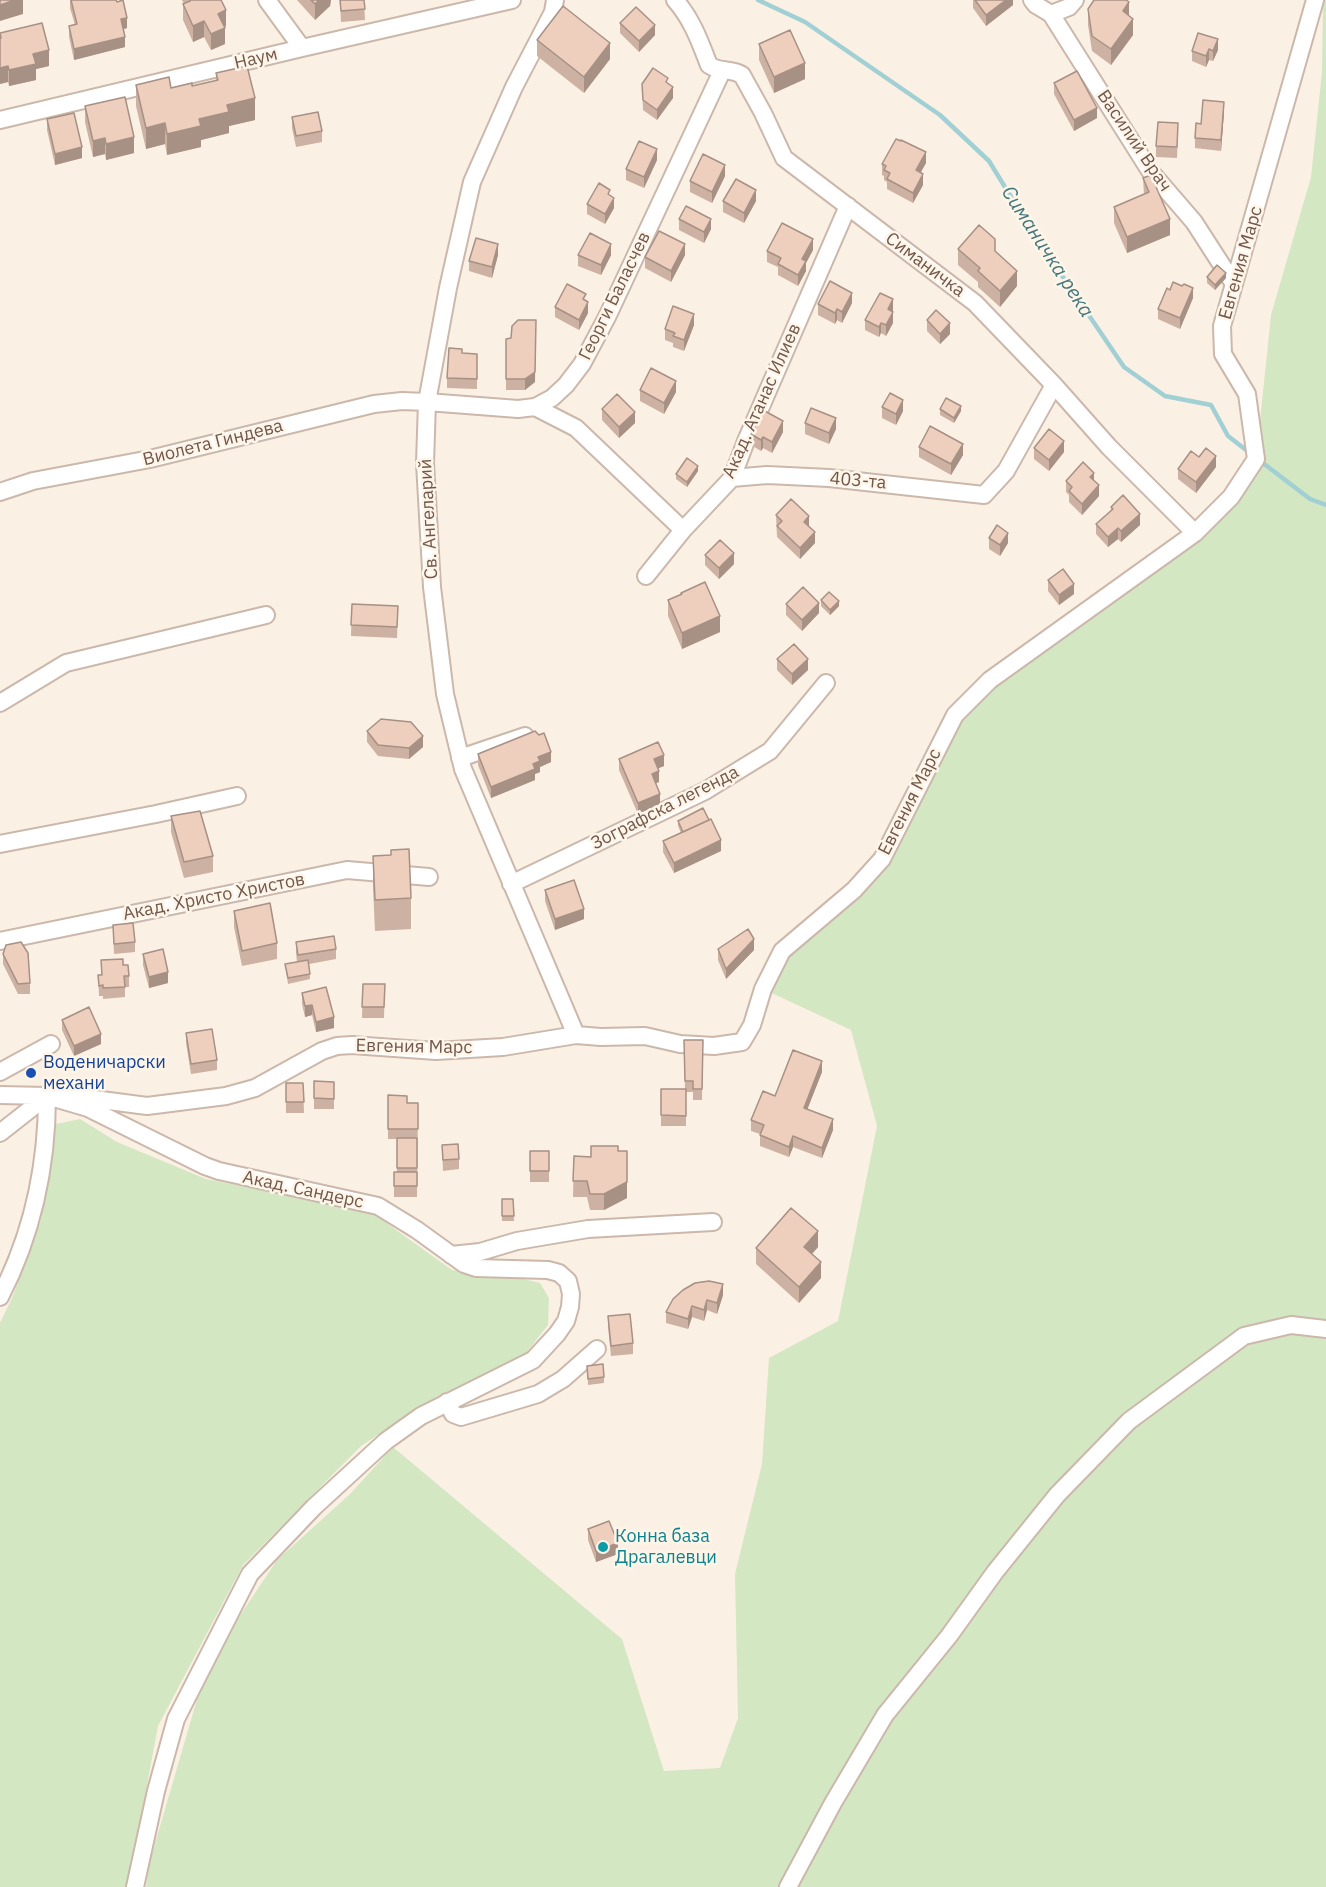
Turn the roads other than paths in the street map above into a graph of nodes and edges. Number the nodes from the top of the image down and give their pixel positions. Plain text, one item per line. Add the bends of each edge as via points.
1 (267, 0) edge
2 (512, 0) edge
3 (555, 0) edge
4 (675, 0) edge
5 (1032, 0) edge
6 (1075, 0) edge
7 (1315, 0) edge
8 (1052, 14) junction
9 (302, 48) junction
10 (722, 71) junction
11 (0, 120) edge
12 (848, 206) junction
13 (1234, 284) junction
14 (1054, 385) junction
15 (427, 402) junction
16 (535, 407) junction
17 (732, 478) junction
18 (0, 492) edge
19 (683, 530) junction
20 (1195, 533) junction
21 (646, 576) dead end
22 (266, 615) dead end
23 (826, 683) dead end
24 (0, 703) edge
25 (525, 736) edge
26 (460, 758) junction
27 (237, 796) dead end
28 (0, 844) edge
29 (429, 877) dead end
30 (512, 884) junction
31 (0, 941) edge
32 (576, 1035) junction
33 (51, 1044) dead end
34 (0, 1072) edge
35 (0, 1095) edge
36 (46, 1096) junction
37 (0, 1133) edge
38 (713, 1222) dead end
39 (451, 1255) junction
40 (0, 1297) edge
41 (1326, 1329) edge
42 (597, 1349) dead end
43 (447, 1402) junction
44 (135, 1887) edge
45 (788, 1887) edge

1 - 9 street
2 - 9 street, Наум
3 - 15 street, Св. Ангеларий via 553,12 472,182
4 - 10 street, Симаничка via 693,24 709,65
5 - 8 street, Василий Врач
6 - 8 street via 1069,8
7 - 13 street, Евгения Марс
8 - 13 street, Василий Врач via 1150,171 1194,222
9 - 11 street, Наум
10 - 12 street, Симаничка via 742,75 784,158
10 - 16 street, Георги Баласчев via 582,364 559,392
12 - 14 street, Симаничка via 975,303
12 - 17 street, Акад. Атанас Илиев
13 - 20 street, Евгения Марс via 1222,326 1223,354 1247,394 1255,451 1231,497
14 - 17 street, 403-та via 1006,471 984,495 829,478
14 - 20 street, Симаничка
15 - 16 street
15 - 18 street, Виолета Гиндева via 374,404 150,459 33,481
15 - 26 street, Св. Ангеларий via 425,463 432,586 445,694
16 - 19 street via 576,428
17 - 19 street, Акад. Атанас Илиев
19 - 21 street, Акад. Атанас Илиев
20 - 32 street, Евгения Марс via 990,680 955,715 882,859 854,890 782,951 742,1042 714,1046 645,1036
22 - 24 street via 66,663
23 - 30 street, Зографска легенда via 770,751 705,791
25 - 26 street
26 - 30 street, Св. Ангеларий
27 - 28 street
29 - 31 street, Акад. Христо Христов via 347,870
30 - 32 street, Св. Ангеларий
32 - 36 street, Евгения Марс via 503,1047 436,1051 337,1046 255,1088 165,1105
33 - 34 street
35 - 36 street, Акад. Сандерс
36 - 37 street
36 - 39 street, Акад. Сандерс via 102,1114 219,1171 378,1206
36 - 40 street via 46,1142 34,1207 13,1272
38 - 39 street via 588,1229
39 - 43 street, Акад. Сандерс via 476,1268 554,1272 568,1281 571,1294 566,1321 533,1360
41 - 45 street via 1291,1325 1244,1336 1129,1421 1057,1495 885,1715
42 - 43 street via 563,1379 538,1394 461,1417 453,1414
43 - 44 street, Акад. Сандерс via 386,1441 314,1507 250,1574 176,1719

